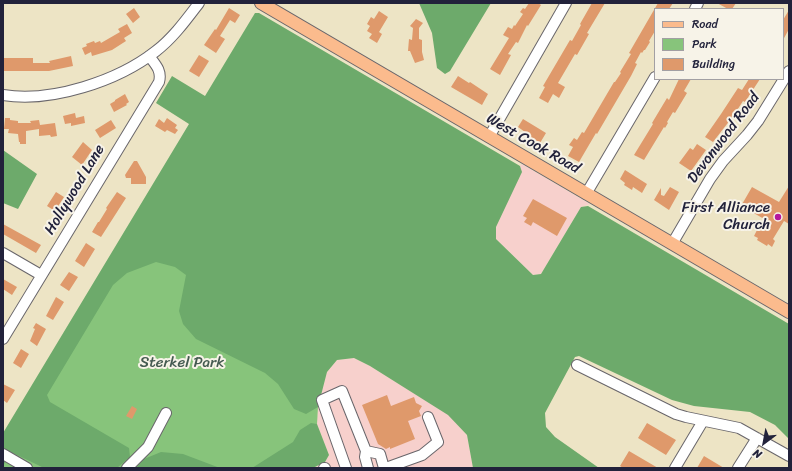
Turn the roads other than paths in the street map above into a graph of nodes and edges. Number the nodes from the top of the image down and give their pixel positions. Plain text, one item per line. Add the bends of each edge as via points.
1 (199, 3) edge
2 (261, 3) edge
3 (566, 3) edge
4 (149, 56) junction
5 (654, 79) edge
6 (783, 80) edge
7 (3, 95) edge
8 (489, 137) junction
9 (586, 194) junction
10 (672, 244) junction
11 (3, 253) edge
12 (41, 275) junction
13 (789, 312) edge
14 (3, 339) edge
15 (577, 365) dead end
16 (166, 413) dead end
17 (428, 417) dead end
18 (703, 421) junction
19 (757, 438) junction
20 (366, 451) junction
21 (3, 454) edge
22 (789, 456) edge
23 (27, 468) edge
24 (126, 468) edge
25 (346, 468) edge
26 (368, 468) edge
27 (385, 468) edge
28 (675, 468) edge
29 (738, 468) edge

1 - 4 street via 173,35
2 - 8 main road, West Cook Road
3 - 8 street
4 - 7 street via 117,75 80,89 35,96
4 - 12 street, Hollywood Lane via 160,70 159,82
5 - 9 street
6 - 10 street, Devonwood Road via 758,121 710,179
8 - 9 main road, West Cook Road
9 - 10 main road, West Cook Road
10 - 13 main road, West Cook Road
11 - 12 street
12 - 14 street, Hollywood Lane
15 - 18 street via 676,414
16 - 24 street via 148,447
17 - 27 street via 438,442 422,455
18 - 19 street via 739,428
18 - 28 street
19 - 22 street
19 - 29 street
20 - 25 street via 342,391 322,400
20 - 26 street via 364,457
20 - 27 street via 380,454
21 - 23 street

